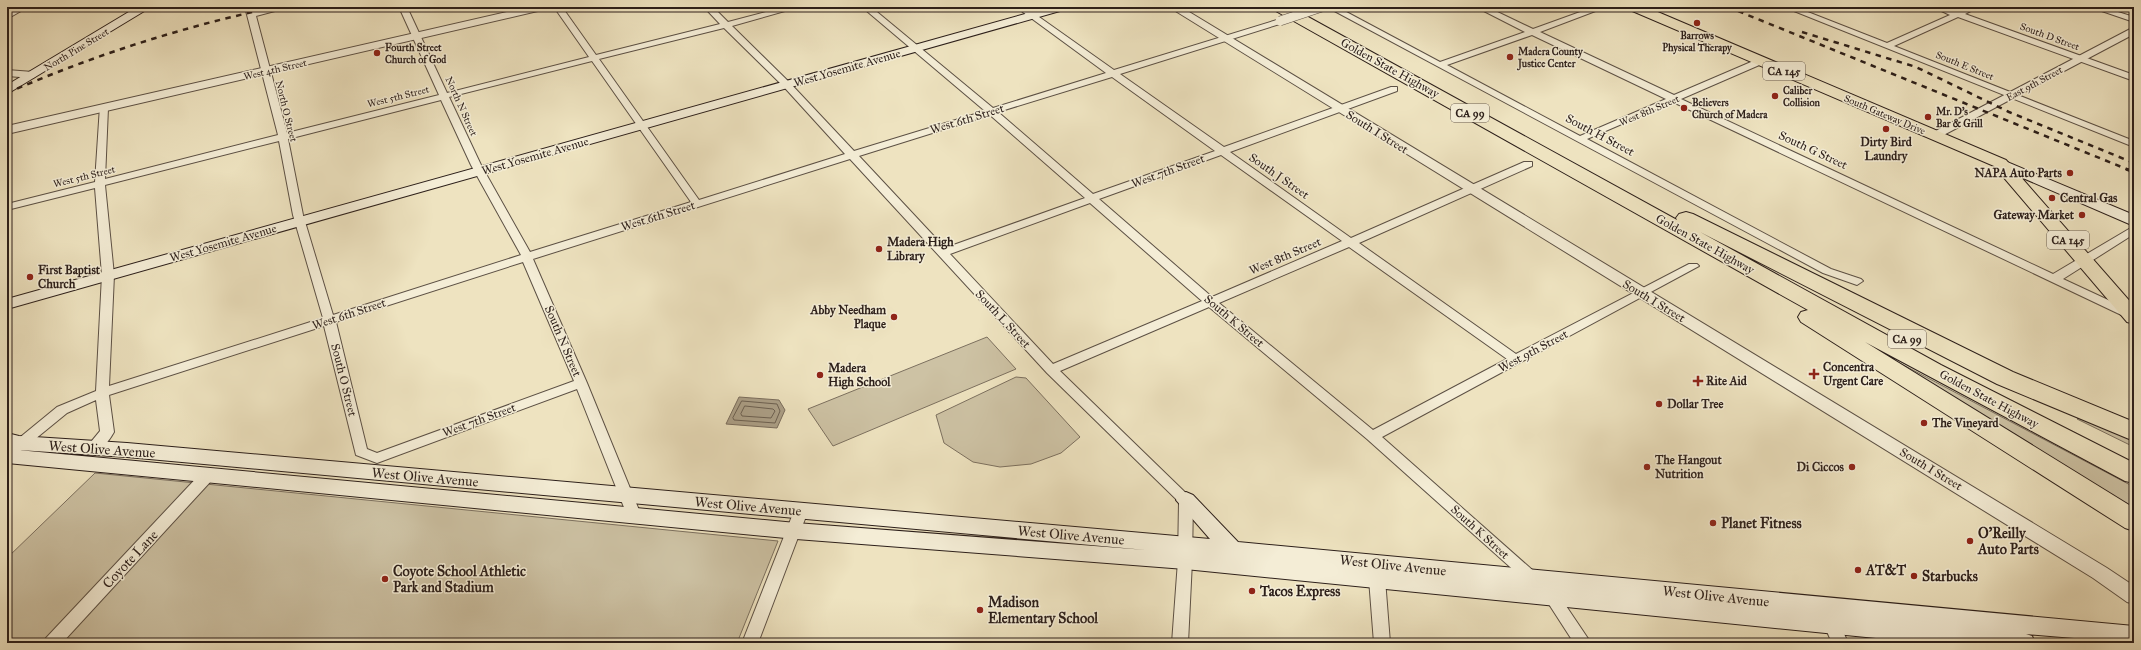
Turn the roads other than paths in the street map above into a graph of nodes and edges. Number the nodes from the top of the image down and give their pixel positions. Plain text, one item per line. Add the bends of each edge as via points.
1 (24, 7) edge
2 (145, 7) edge
3 (286, 7) edge
4 (403, 7) edge
5 (542, 7) edge
6 (558, 7) edge
7 (708, 7) edge
8 (795, 7) edge
9 (866, 7) edge
10 (1045, 7) edge
11 (1063, 7) edge
12 (1174, 7) edge
13 (1302, 7) edge
14 (1322, 7) edge
15 (1331, 7) edge
16 (1480, 7) edge
17 (1602, 7) edge
18 (1635, 7) edge
19 (1788, 7) edge
20 (1937, 7) edge
21 (1974, 7) edge
22 (2094, 7) edge
23 (250, 11) edge
24 (1026, 12) edge
25 (1280, 14) edge
26 (1957, 14) junction
27 (7, 16) edge
28 (2134, 20) edge
29 (726, 25) junction
30 (2134, 30) edge
31 (1533, 32) junction
32 (417, 36) junction
33 (1225, 39) junction
34 (1887, 46) junction
35 (914, 47) junction
36 (594, 58) junction
37 (2080, 58) junction
38 (1761, 61) junction
39 (1439, 65) junction
40 (265, 71) junction
41 (7, 73) edge
42 (1113, 73) junction
43 (33, 75) junction
44 (2134, 78) edge
45 (784, 83) junction
46 (1394, 88) dead end
47 (7, 90) edge
48 (446, 96) junction
49 (2010, 96) junction
50 (1674, 99) junction
51 (102, 108) junction
52 (1338, 108) junction
53 (991, 111) junction
54 (641, 124) junction
55 (7, 130) edge
56 (1934, 135) junction
57 (283, 137) junction
58 (1580, 139) junction
59 (2134, 144) edge
60 (1222, 151) junction
61 (850, 155) junction
62 (2000, 163) junction
63 (1528, 164) dead end
64 (479, 168) junction
65 (100, 183) junction
66 (1472, 190) junction
67 (1091, 199) junction
68 (697, 204) junction
69 (7, 207) edge
70 (300, 218) junction
71 (1671, 218) junction
72 (2134, 221) edge
73 (2134, 229) edge
74 (1350, 242) junction
75 (942, 252) junction
76 (526, 257) junction
77 (2086, 260) junction
78 (1693, 266) dead end
79 (107, 272) junction
80 (2054, 279) junction
81 (1857, 281) dead end
82 (1642, 293) junction
83 (7, 296) edge
84 (1211, 302) junction
85 (7, 304) edge
86 (2134, 317) edge
87 (329, 320) junction
88 (1516, 360) junction
89 (1051, 370) junction
90 (581, 383) junction
91 (102, 393) junction
92 (2134, 432) edge
93 (1372, 436) junction
94 (10, 448) edge
95 (93, 448) junction
96 (377, 458) joint
97 (2134, 459) edge
98 (2134, 474) edge
99 (207, 476) junction
100 (626, 495) junction
101 (1186, 500) junction
102 (801, 511) junction
103 (634, 515) junction
104 (2134, 521) edge
105 (794, 531) junction
106 (1232, 549) junction
107 (1185, 553) junction
108 (1532, 578) junction
109 (1378, 579) junction
110 (2134, 596) edge
111 (1555, 598) junction
112 (1832, 625) edge
113 (2134, 635) edge
114 (52, 643) edge
115 (750, 643) edge
116 (1180, 643) edge
117 (1382, 643) edge
118 (1583, 643) edge
119 (2024, 643) edge

1 - 27 street
2 - 43 main road, North Pine Street
3 - 23 street
4 - 32 street, North N Street
5 - 32 street, West 4th Street
6 - 36 street
7 - 29 street, South L Street
8 - 29 street, West 5th Street
9 - 35 street, South K Street
10 - 24 main road, West Yosemite Avenue
11 - 24 main road, West Yosemite Avenue
12 - 33 street, South I Street
13 - 71 highway, Golden State Highway / CA 99
14 - 25 street, West 6th Street, bridge
15 - 39 street, South H Street
16 - 31 street, South G Street
17 - 31 street
18 - 38 main road, South Gateway Drive / CA 145
19 - 34 street, South E Street
20 - 26 street, South D Street
21 - 26 street
22 - 28 street
23 - 40 street, North O Street
24 - 35 main road, West Yosemite Avenue
24 - 42 street, South J Street
25 - 33 street, West 6th Street
25 - 71 highway, Golden State Highway / CA 99
26 - 34 street
26 - 37 street, South D Street
29 - 36 street, West 5th Street
29 - 45 street, South L Street
30 - 37 street, East 9th Street
31 - 39 street
31 - 50 street, South G Street
32 - 40 street, West 4th Street
32 - 48 street, North N Street
33 - 42 street, West 6th Street
33 - 52 street, South I Street
34 - 49 street, South E Street
35 - 45 main road, West Yosemite Avenue
35 - 53 street, South K Street
36 - 48 street, West 5th Street
36 - 54 street
37 - 44 street, South D Street
37 - 49 street, East 9th Street
38 - 50 street, West 8th Street
38 - 56 main road, South Gateway Drive / CA 145
39 - 58 street, South H Street
40 - 51 street, West 4th Street
40 - 57 street, North O Street
41 - 43 street
42 - 53 street, West 6th Street
42 - 60 street, South J Street
43 - 47 main road, North Pine Street
45 - 54 main road, West Yosemite Avenue
45 - 61 street, South L Street
46 - 52 street, West 7th Street
48 - 57 street, West 5th Street
48 - 64 street, North N Street
49 - 56 street, East 9th Street
49 - 59 street, South E Street
50 - 58 street, West 8th Street
50 - 80 street, South G Street
51 - 55 street, West 4th Street
51 - 65 street
52 - 60 street, West 7th Street
52 - 66 street, South I Street
53 - 61 street, West 6th Street
53 - 67 street, South K Street
54 - 64 main road, West Yosemite Avenue
54 - 68 street
56 - 62 main road, South Gateway Drive / CA 145
57 - 65 street, West 5th Street
57 - 70 street, North O Street
58 - 81 street, South H Street via 1827,271
60 - 67 street, West 7th Street
60 - 74 street, South J Street
61 - 68 street, West 6th Street
61 - 75 street, South L Street
62 - 72 main road, South Gateway Drive
62 - 77 main road, CA 145
63 - 66 street, West 8th Street
64 - 70 main road, West Yosemite Avenue
64 - 76 street, South N Street
65 - 69 street, West 5th Street
65 - 79 street
66 - 74 street, West 8th Street
66 - 82 street, South I Street
67 - 75 street, West 7th Street
67 - 84 street, South K Street
68 - 76 street, West 6th Street
70 - 79 main road, West Yosemite Avenue
70 - 87 street, South O Street
71 - 92 highway via 1741,244 2005,378
71 - 97 highway, Golden State Highway / CA 99
71 - 98 highway, Golden State Highway / CA 99 via 1933,370
71 - 104 highway via 1712,257
73 - 77 street
74 - 84 street, West 8th Street
74 - 88 street, South J Street
75 - 89 street, South L Street
76 - 87 street, West 6th Street
76 - 90 street, South N Street
77 - 80 street
77 - 86 main road, CA 145
78 - 82 street, West 9th Street
79 - 83 main road, West Yosemite Avenue
79 - 85 main road, West Yosemite Avenue
79 - 91 street
80 - 86 street, South G Street
82 - 88 street, West 9th Street
82 - 110 street, South I Street
84 - 89 street, West 8th Street
84 - 93 street, South K Street
87 - 91 street, West 6th Street
87 - 96 street, South O Street via 361,452
88 - 93 street, West 9th Street
89 - 101 street, South L Street
90 - 96 street, West 7th Street
90 - 100 street, South N Street
91 - 94 street, West 6th Street via 62,410
91 - 95 street via 107,432
93 - 108 street, South K Street
94 - 95 main road, West Olive Avenue
94 - 99 main road, West Olive Avenue
95 - 100 main road, West Olive Avenue
99 - 103 main road, West Olive Avenue
99 - 114 street, Coyote Lane
100 - 102 main road, West Olive Avenue
100 - 103 street, South N Street
101 - 106 main road
101 - 107 street
102 - 105 street
102 - 107 main road, West Olive Avenue
103 - 105 main road, West Olive Avenue
105 - 107 main road, West Olive Avenue
105 - 115 street
106 - 107 main road, West Olive Avenue
106 - 108 main road, West Olive Avenue
107 - 109 main road, West Olive Avenue
107 - 116 street
108 - 111 street, South K Street
108 - 112 main road, West Olive Avenue
109 - 111 main road, West Olive Avenue
109 - 117 street
111 - 112 main road, West Olive Avenue
111 - 118 street, South K Street
112 - 113 main road, West Olive Avenue
112 - 119 main road, West Olive Avenue

